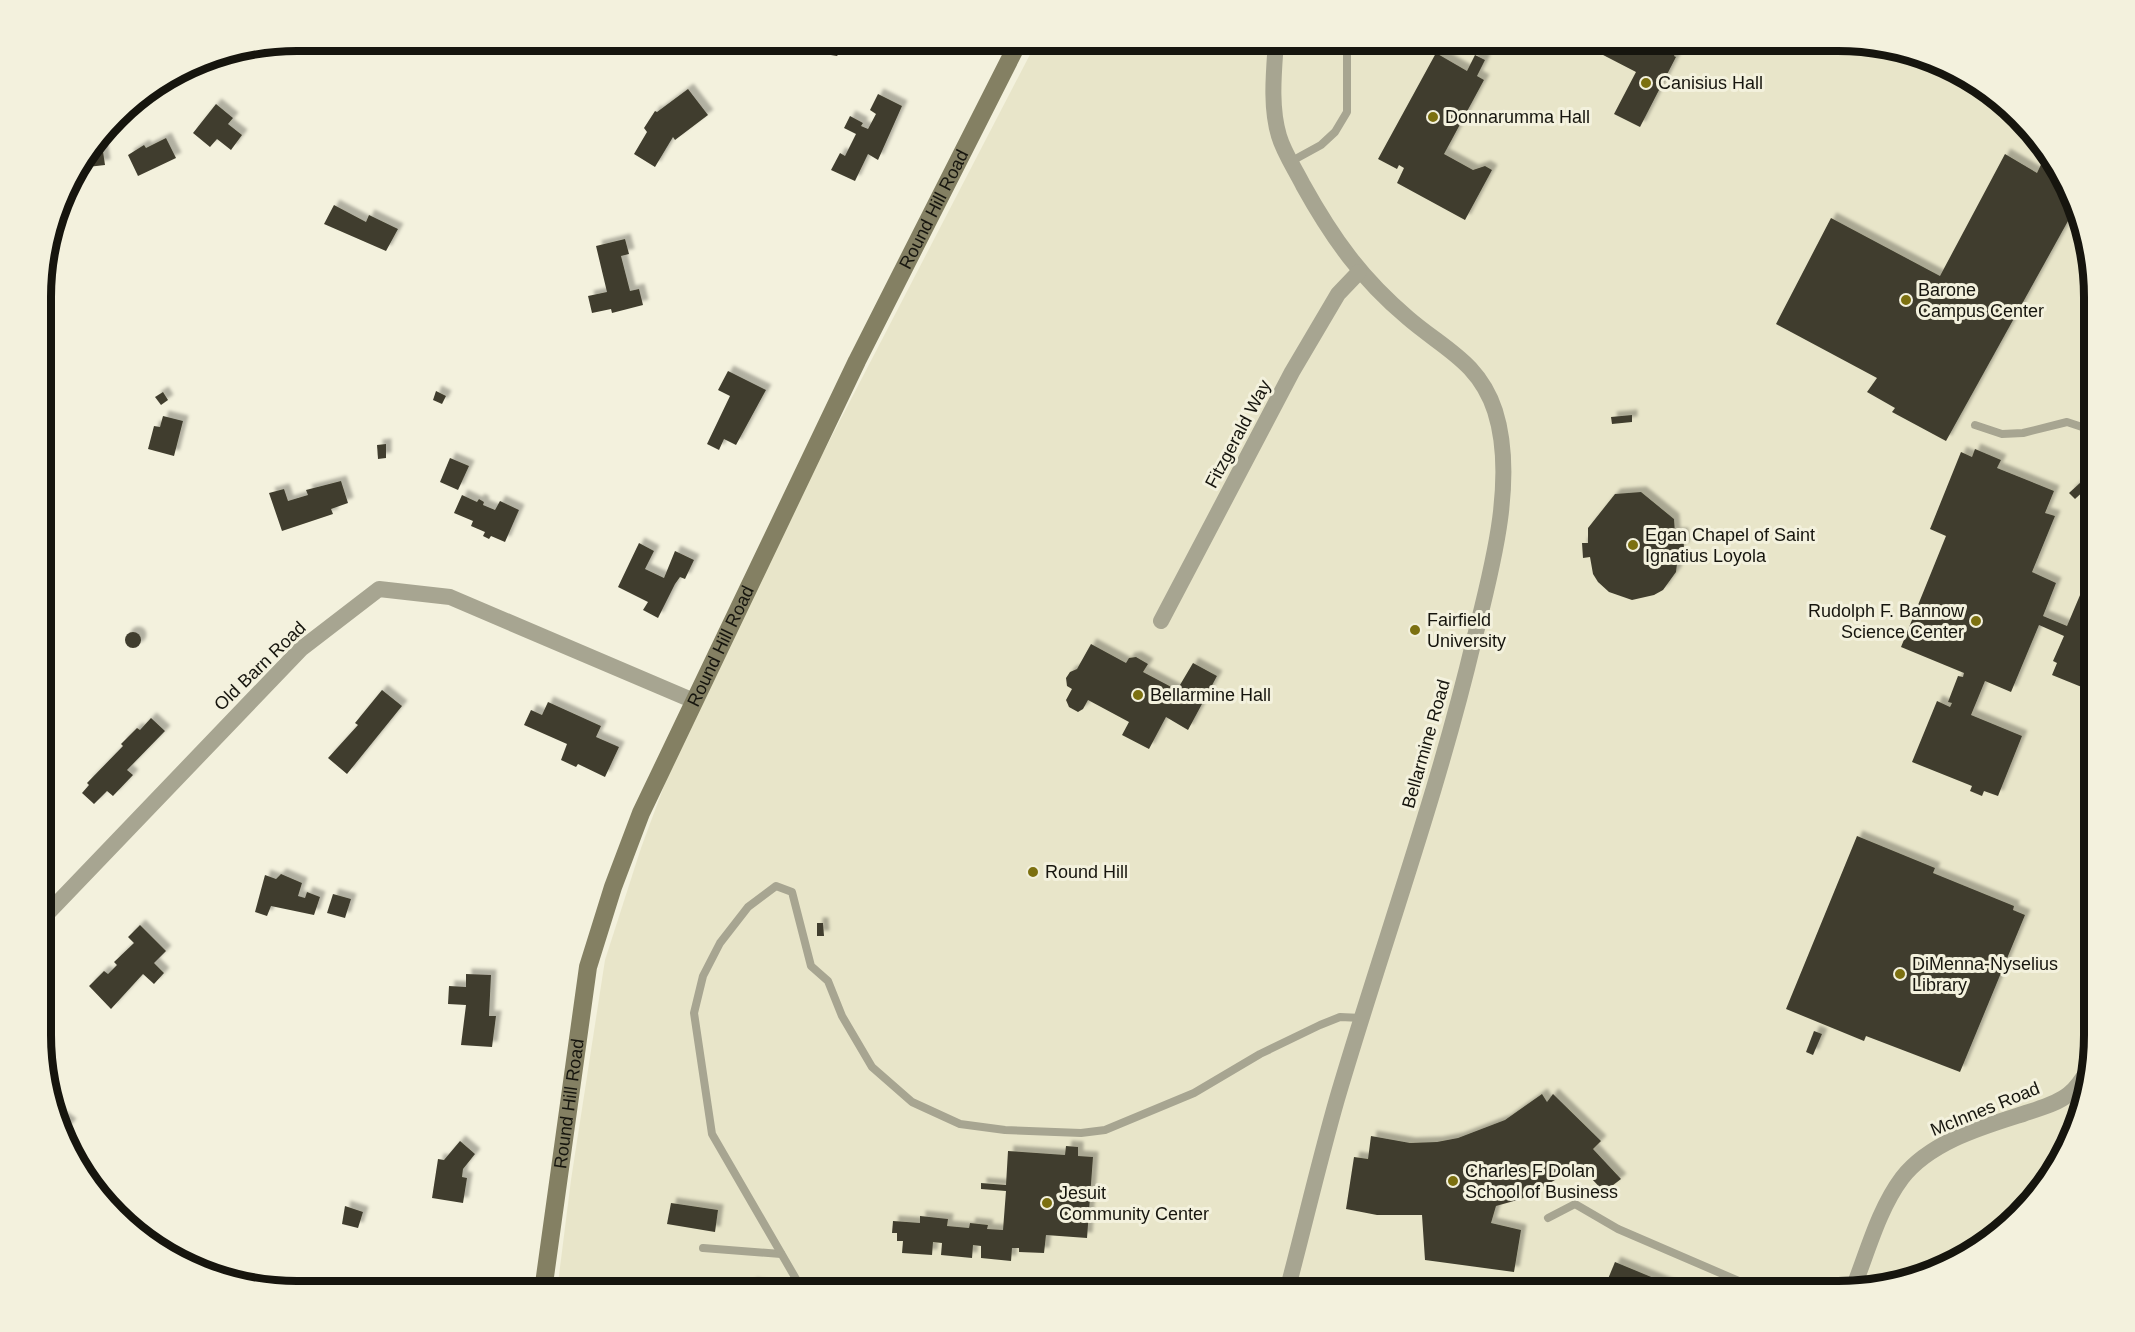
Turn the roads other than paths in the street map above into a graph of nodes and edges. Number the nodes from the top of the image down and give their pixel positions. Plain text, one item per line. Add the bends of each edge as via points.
1 (1013, 51) edge
2 (1275, 51) edge
3 (1347, 51) edge
4 (1290, 162) junction
5 (1359, 272) junction
6 (1975, 425) dead end
7 (2084, 428) edge
8 (1161, 621) dead end
9 (694, 701) junction
10 (51, 910) edge
11 (1362, 1018) junction
12 (2079, 1084) edge
13 (1548, 1218) dead end
14 (703, 1248) dead end
15 (781, 1254) junction
16 (1856, 1280) edge
17 (544, 1281) edge
18 (797, 1281) edge
19 (1290, 1281) edge
20 (1738, 1281) edge

1 - 9 main road, Round Hill Road via 857,361
2 - 4 street, Bellarmine Road via 1273,84 1278,135
3 - 4 lane via 1347,112 1321,145
4 - 5 street, Bellarmine Road
5 - 8 street, Fitzgerald Way via 1338,294 1292,372
5 - 11 street, Bellarmine Road via 1480,378 1494,409 1504,465 1485,595 1457,712
6 - 7 lane via 2002,434 2067,422
9 - 10 street, Old Barn Road via 450,597 379,589 301,649
9 - 17 main road, Round Hill Road via 641,813 612,887 588,967
11 - 15 lane via 1340,1017 1320,1025 1194,1092 1105,1130 1015,1131 960,1124 912,1102 872,1067 842,1016 828,981 811,966 792,892 776,886 748,907 720,943 703,976 694,1013 712,1134
11 - 19 street, Bellarmine Road
12 - 16 street, McInnes Road via 2068,1095 2046,1106 1979,1128 1916,1164 1902,1178 1886,1206
13 - 20 lane via 1575,1204 1618,1229
14 - 15 lane
15 - 18 lane

